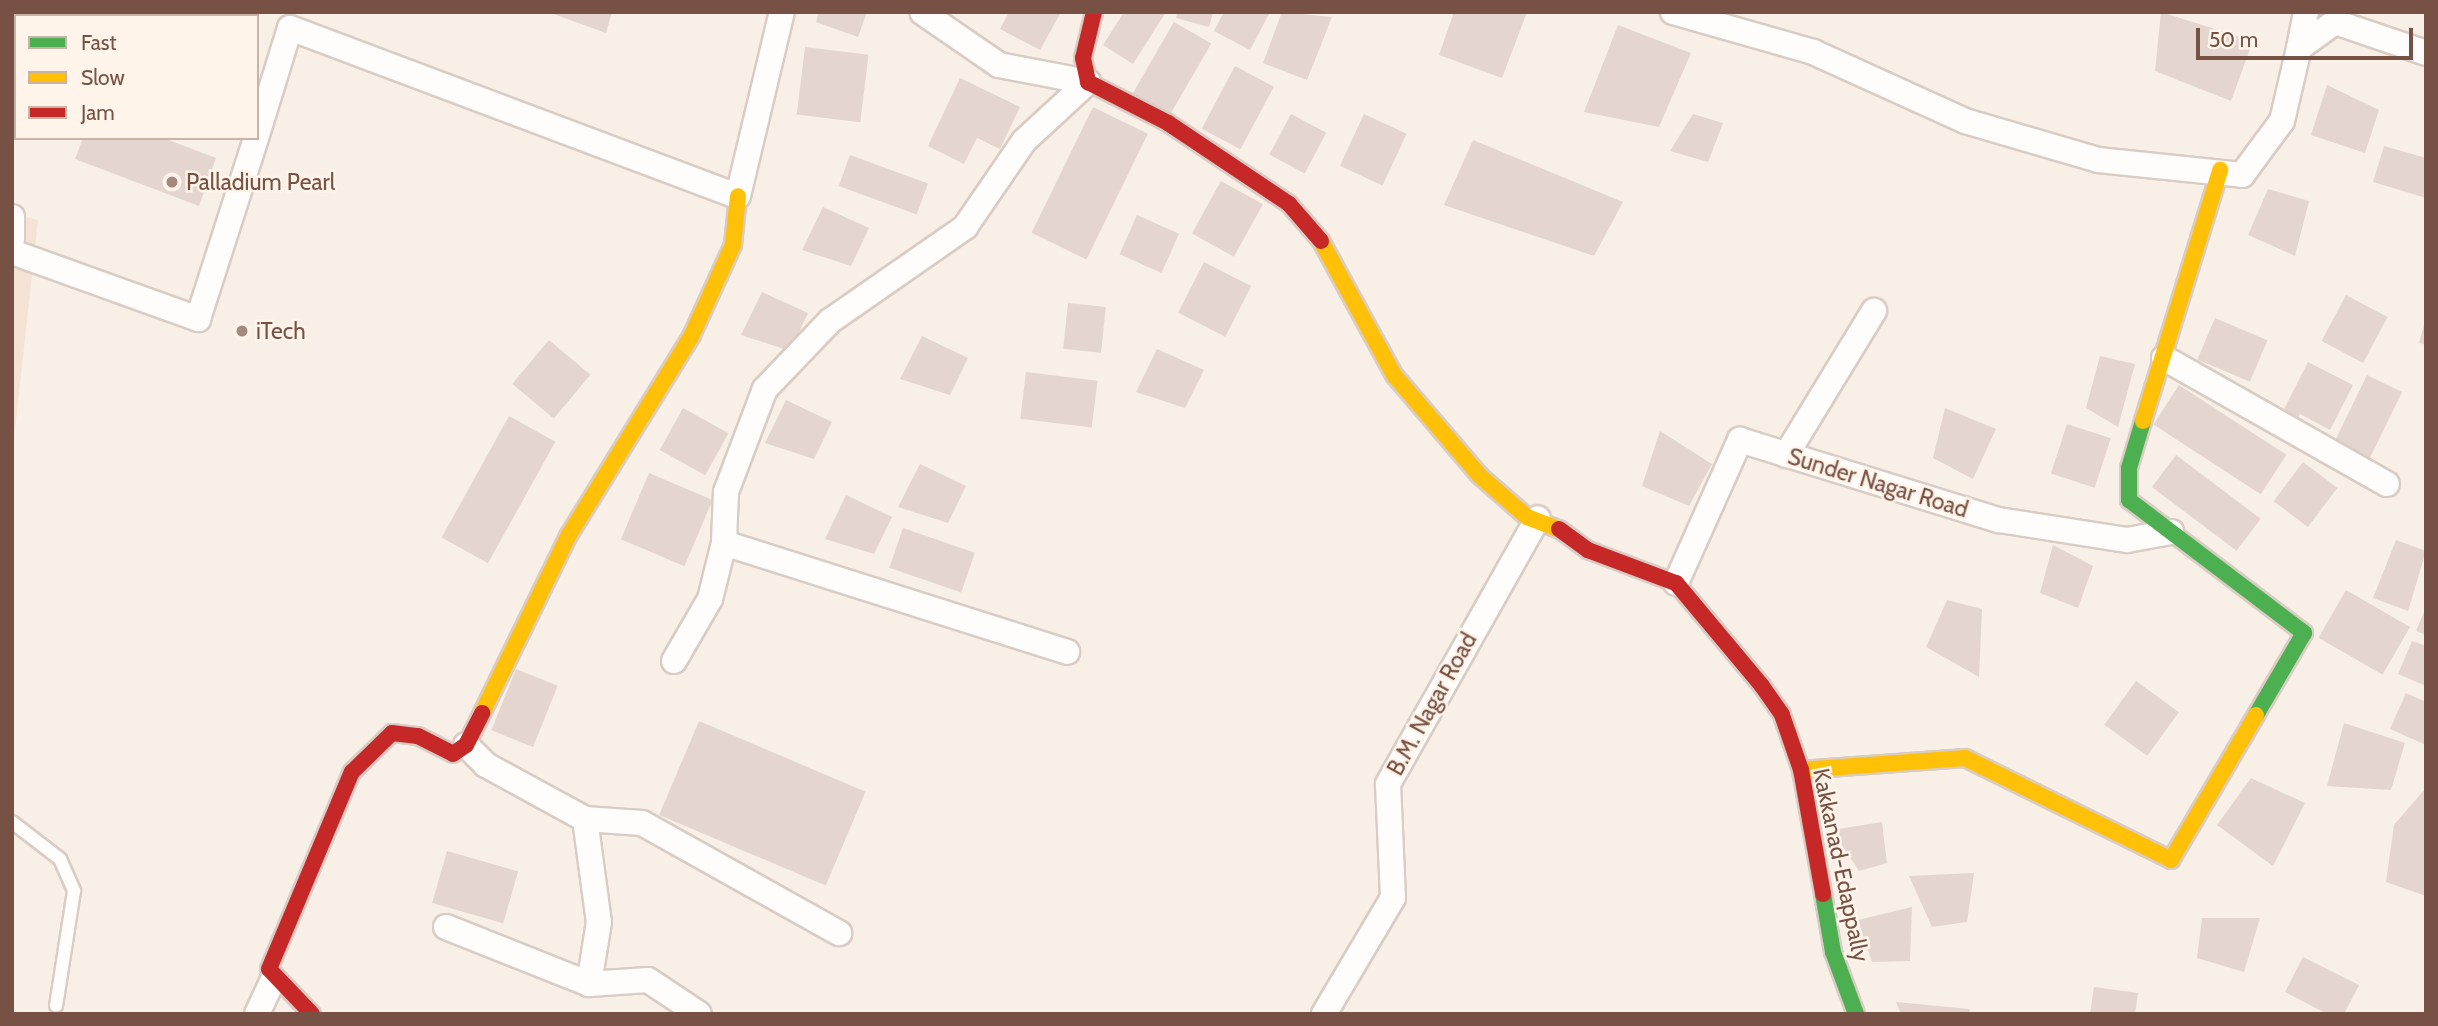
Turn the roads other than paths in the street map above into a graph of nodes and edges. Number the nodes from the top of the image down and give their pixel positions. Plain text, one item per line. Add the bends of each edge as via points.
1 (782, 12) edge
2 (922, 12) edge
3 (1094, 12) edge
4 (1673, 12) edge
5 (2306, 12) edge
6 (2299, 48) junction
7 (2426, 53) edge
8 (1088, 82) junction
9 (259, 129) edge
10 (256, 140) edge
11 (2220, 170) junction
12 (738, 197) junction
13 (12, 217) edge
14 (12, 239) edge
15 (12, 252) edge
16 (1874, 310) dead end
17 (2164, 358) junction
18 (1786, 455) junction
19 (2387, 484) dead end
20 (1538, 518) junction
21 (2171, 531) junction
22 (724, 543) junction
23 (1676, 583) junction
24 (1067, 652) dead end
25 (674, 661) dead end
26 (466, 745) junction
27 (1801, 770) junction
28 (585, 818) junction
29 (12, 822) edge
30 (446, 928) dead end
31 (839, 933) dead end
32 (272, 980) junction
33 (589, 984) junction
34 (56, 1006) dead end
35 (257, 1014) edge
36 (312, 1014) edge
37 (699, 1014) edge
38 (1324, 1014) edge
39 (1856, 1014) edge

1 - 12 street
2 - 8 street via 999,65
3 - 8 street via 1083,58
4 - 11 street via 1813,52 1965,121 2098,160
5 - 6 street
6 - 7 street via 2335,22
6 - 11 street via 2282,121 2242,175
8 - 20 street, Kakkanad-Edappally via 1168,123 1289,204 1328,248 1394,375 1480,476 1527,517
8 - 22 street via 1024,141 965,227 830,321 765,390 726,492
9 - 12 street via 285,30 292,28
10 - 15 street via 198,319
11 - 17 street
12 - 26 street via 733,245 691,337 569,535
13 - 14 street
16 - 18 street
17 - 19 street
17 - 21 street via 2129,468 2129,500
18 - 21 street, Sunder Nagar Road via 1999,520 2127,540
18 - 23 street, Sunder Nagar Road via 1740,440
20 - 23 street, Kakkanad-Edappally via 1588,550
20 - 38 street, B.M. Nagar Road via 1388,784 1393,898
21 - 27 street via 2304,633 2171,860 1965,758
22 - 24 street
22 - 25 street via 710,599
23 - 27 street, Kakkanad-Edappally via 1769,695
26 - 28 street via 486,765
26 - 32 street via 453,754 418,736 392,733 352,772 269,969
27 - 39 street, Kakkanad-Edappally via 1833,952
28 - 31 street via 642,823
28 - 33 street via 599,922
29 - 34 lane via 60,859 74,891
30 - 33 street
32 - 35 street
32 - 36 street
33 - 37 street via 648,980

